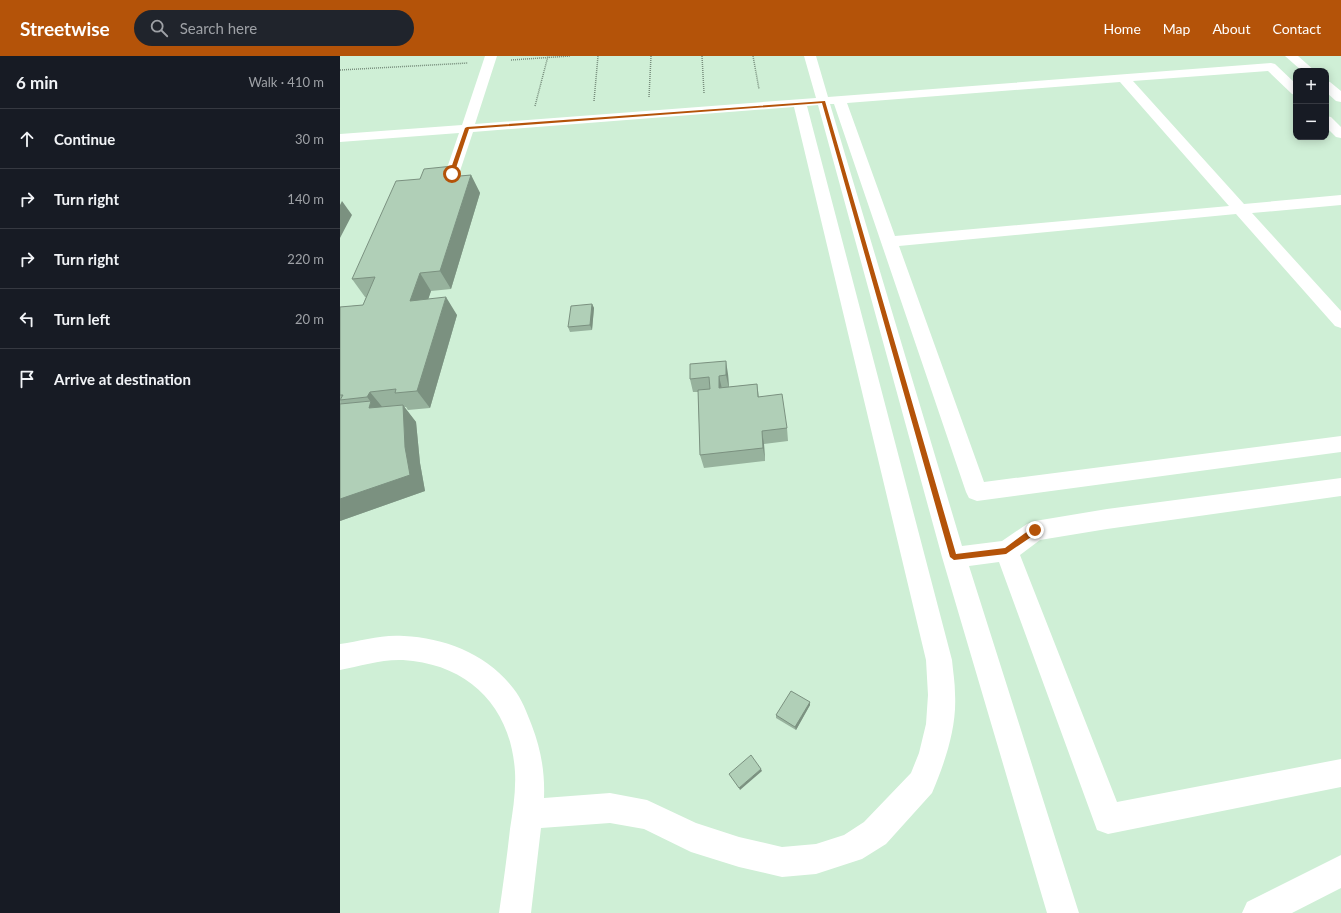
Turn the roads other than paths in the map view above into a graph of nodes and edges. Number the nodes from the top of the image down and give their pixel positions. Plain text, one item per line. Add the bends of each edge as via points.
1 (810, 56) edge
2 (1257, 56) edge
3 (1291, 56) edge
4 (490, 59) edge
5 (1271, 67) junction
6 (1305, 68) edge
7 (1123, 78) junction
8 (1293, 88) edge
9 (1329, 88) edge
10 (1341, 98) edge
11 (821, 102) junction
12 (1329, 123) edge
13 (467, 128) junction
14 (1341, 134) edge
15 (340, 138) edge
16 (452, 174) edge
17 (1341, 200) edge
18 (1241, 209) junction
19 (888, 242) junction
20 (1341, 322) edge
21 (1341, 444) edge
22 (1341, 487) edge
23 (1006, 551) junction
24 (954, 557) junction
25 (340, 657) edge
26 (1341, 773) edge
27 (527, 814) junction
28 (1341, 871) edge
29 (515, 913) edge
30 (1063, 913) edge
31 (1258, 913) edge

1 - 11 street
2 - 5 street
3 - 6 street
4 - 13 street
5 - 7 street
5 - 8 street
7 - 11 street
7 - 18 street
9 - 10 street
11 - 13 street
11 - 19 street
11 - 24 street
11 - 27 street via 939,660 942,695 940,724 922,783 875,833 851,848 816,859 782,862 691,837 647,814 610,808
12 - 14 street
13 - 15 street
13 - 16 street
17 - 18 street
18 - 19 street
18 - 20 street
19 - 21 street via 977,492
22 - 23 street via 1035,530
23 - 24 street
23 - 26 street via 1108,819
24 - 30 street
25 - 27 street via 401,648 425,650 447,655 484,675 509,704 518,722 530,777
27 - 29 street
28 - 31 street

